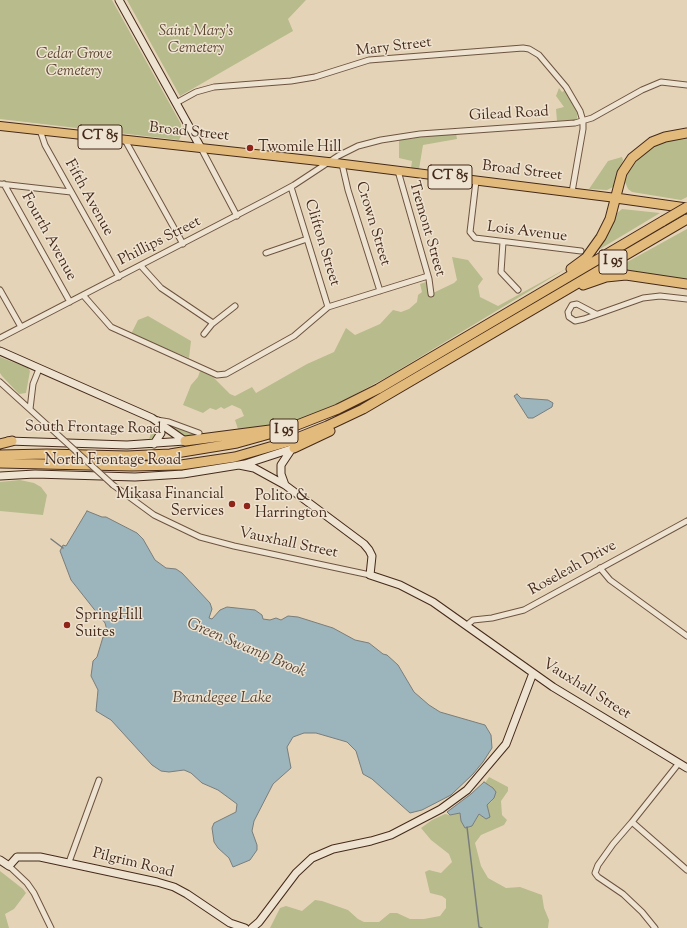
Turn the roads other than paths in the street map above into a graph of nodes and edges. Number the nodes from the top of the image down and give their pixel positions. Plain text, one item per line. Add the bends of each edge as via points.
1 (118, 0) edge
2 (687, 85) edge
3 (176, 103) junction
4 (583, 121) junction
5 (0, 126) edge
6 (40, 130) junction
7 (687, 133) edge
8 (125, 140) junction
9 (201, 148) junction
10 (328, 162) junction
11 (342, 164) junction
12 (398, 171) junction
13 (476, 180) junction
14 (2, 184) edge
15 (291, 187) junction
16 (71, 192) junction
17 (572, 192) junction
18 (616, 198) junction
19 (686, 208) edge
20 (236, 216) junction
21 (684, 221) edge
22 (307, 239) junction
23 (503, 242) junction
24 (183, 244) junction
25 (581, 252) dead end
26 (266, 253) dead end
27 (141, 266) junction
28 (428, 276) junction
29 (119, 277) junction
30 (687, 284) edge
31 (0, 290) edge
32 (518, 290) dead end
33 (380, 291) junction
34 (431, 294) dead end
35 (83, 295) junction
36 (536, 296) junction
37 (687, 299) edge
38 (547, 300) junction
39 (70, 302) junction
40 (235, 306) dead end
41 (328, 307) junction
42 (596, 314) junction
43 (213, 323) junction
44 (20, 327) junction
45 (204, 334) dead end
46 (0, 338) edge
47 (0, 351) edge
48 (39, 369) junction
49 (1, 381) edge
50 (30, 409) junction
51 (354, 414) junction
52 (158, 420) junction
53 (293, 427) junction
54 (199, 433) dead end
55 (0, 440) edge
56 (12, 441) junction
57 (185, 441) junction
58 (0, 444) edge
59 (154, 444) junction
60 (294, 448) junction
61 (0, 455) edge
62 (0, 463) edge
63 (239, 465) junction
64 (0, 476) edge
65 (285, 485) junction
66 (687, 521) edge
67 (600, 568) junction
68 (370, 575) junction
69 (467, 625) junction
70 (687, 636) edge
71 (533, 673) junction
72 (679, 763) junction
73 (687, 768) edge
74 (99, 780) dead end
75 (632, 822) junction
76 (0, 860) edge
77 (70, 862) junction
78 (9, 866) junction
79 (687, 870) edge
80 (51, 928) edge
81 (246, 928) edge
82 (252, 928) edge
83 (655, 928) edge

1 - 3 street
2 - 4 street, Gilead Road via 662,82
3 - 4 street, Mary Street via 196,92 309,78 369,60 523,48 534,51 566,87
3 - 9 street
4 - 10 street, Gilead Road via 464,129 381,140 354,148
4 - 17 street
5 - 6 main road, Broad Street / CT 85
6 - 8 main road, Broad Street / CT 85
6 - 16 street, Fifth Avenue via 42,141
7 - 18 highway via 652,142 638,152 622,173
8 - 9 main road, Broad Street / CT 85
8 - 24 street
9 - 10 main road, Broad Street / CT 85
9 - 20 street
10 - 11 main road, Broad Street / CT 85
10 - 15 street, Phillips Street
11 - 12 main road, Broad Street / CT 85
11 - 33 street, Crown Street
12 - 13 main road, Broad Street / CT 85
12 - 28 street, Tremont Street
13 - 17 main road, Broad Street / CT 85
13 - 23 street, Lois Avenue via 470,232 475,238
14 - 16 street
14 - 39 street, Fourth Avenue
15 - 20 street, Phillips Street
15 - 22 street, Clifton Street
16 - 29 street, Fifth Avenue
17 - 18 main road, Broad Street / CT 85
18 - 19 highway, Broad Street / CT 85
18 - 36 highway via 610,219 596,246 578,265 555,279
19 - 36 highway, I 95, bridge
20 - 24 street, Phillips Street
21 - 38 highway, I 95
22 - 26 street
22 - 41 street, Clifton Street
23 - 25 street, Lois Avenue
23 - 32 street via 501,272
24 - 27 street, Phillips Street
27 - 29 street, Phillips Street
27 - 43 street via 161,288
28 - 33 street
28 - 34 street, Tremont Street
29 - 35 street, Phillips Street
30 - 38 highway via 637,276 606,277
31 - 44 street
33 - 41 street
35 - 39 street, Phillips Street
35 - 41 street via 107,323 118,331 217,375 226,374 294,336
36 - 53 highway, I 95 via 362,397 326,415
37 - 42 street via 660,296 643,298
38 - 51 highway, I 95
39 - 44 street, Phillips Street
40 - 43 street
42 - 42 street via 575,321 569,317 568,312 572,305 577,304
43 - 45 street
44 - 46 street, Phillips Street
47 - 48 street
48 - 50 street via 33,384
48 - 52 street
49 - 50 street, Vauxhall Street
50 - 68 street, Vauxhall Street, bridge via 113,485 158,518 200,537
51 - 60 highway via 330,431
51 - 62 highway, I 95 via 276,446 200,463 154,466
52 - 54 street
52 - 57 street
52 - 59 street via 161,432
53 - 57 highway
53 - 61 highway, I 95 via 237,444 176,453 127,456
55 - 56 street, South Frontage Road
56 - 58 highway
56 - 59 street, South Frontage Road
57 - 59 street, South Frontage Road
60 - 63 street, North Frontage Road
60 - 65 street via 283,459 281,465 280,473
63 - 64 street, North Frontage Road via 206,472 154,477 35,474
63 - 65 street, Vauxhall Street via 254,468
65 - 68 street, Vauxhall Street via 367,547 372,559
66 - 67 street, Roseleah Drive
67 - 69 street, Roseleah Drive via 524,610 473,620
67 - 70 street via 610,580
68 - 69 street, Vauxhall Street via 415,592
69 - 71 street, Vauxhall Street
71 - 72 street, Vauxhall Street
71 - 82 street via 506,744 467,790 441,809 391,835 332,849 312,858
72 - 73 street, Vauxhall Street
72 - 75 street
74 - 77 street
75 - 79 street
75 - 83 street via 613,844 595,873 623,894
76 - 78 street
77 - 78 street, Pilgrim Road via 23,856 17,857
77 - 81 street, Pilgrim Road via 174,887 230,923
78 - 80 street via 28,883

